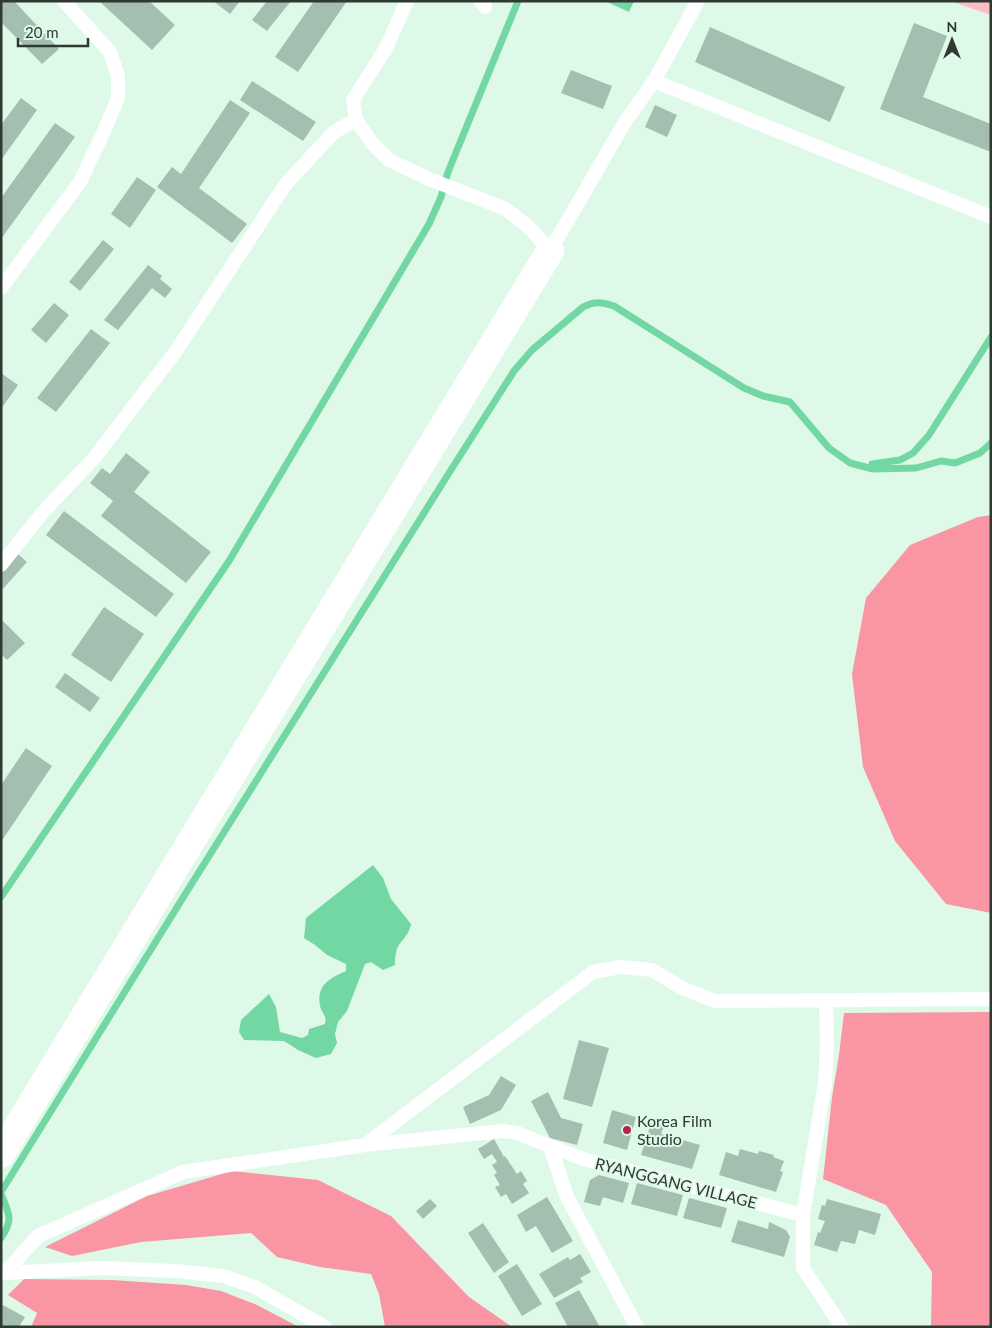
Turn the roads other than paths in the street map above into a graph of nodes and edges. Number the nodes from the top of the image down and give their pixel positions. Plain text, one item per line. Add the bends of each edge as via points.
1 (64, 1) edge
2 (407, 1) edge
3 (698, 1) edge
4 (654, 81) junction
5 (356, 120) junction
6 (991, 217) edge
7 (550, 251) junction
8 (1, 288) edge
9 (1, 565) edge
10 (991, 999) edge
11 (826, 1000) junction
12 (365, 1145) junction
13 (550, 1146) junction
14 (1, 1154) edge
15 (803, 1215) junction
16 (3, 1273) edge
17 (325, 1327) edge
18 (637, 1327) edge
19 (842, 1327) edge

1 - 8 lane via 110,52 118,76 118,98 80,182
2 - 5 lane via 386,48 354,100
3 - 4 lane
4 - 6 lane
4 - 7 lane via 625,122
5 - 7 lane via 389,160 506,209 531,229
5 - 9 lane via 334,132 285,185 176,351 95,457 43,512
7 - 14 main road
10 - 11 lane
11 - 12 lane via 715,1001 682,988 652,970 621,967 593,972
11 - 15 lane via 825,1083
12 - 13 lane, RYANGGANG VILLAGE via 503,1131 517,1132
12 - 16 lane, RYANGGANG VILLAGE via 183,1172 38,1236
13 - 15 lane, RYANGGANG VILLAGE via 582,1159
13 - 18 lane via 568,1197
15 - 19 lane via 803,1268
16 - 17 lane via 100,1268 223,1276 255,1287

